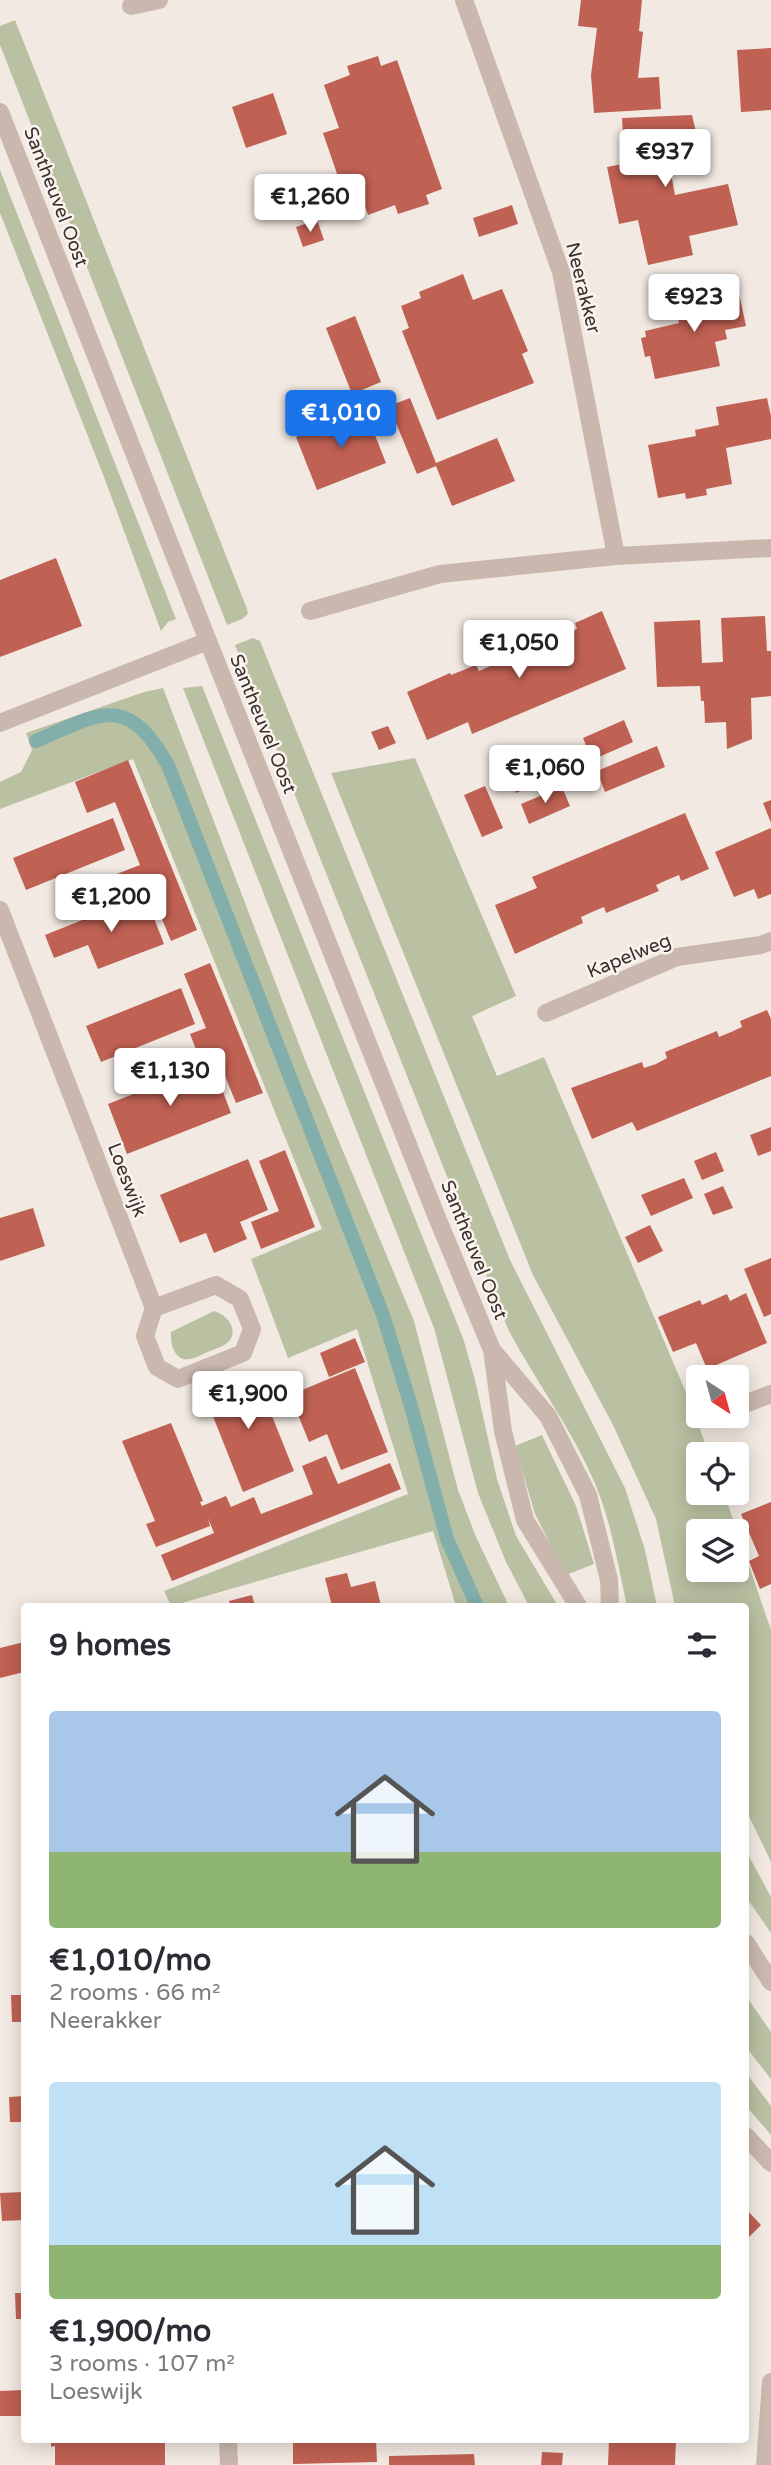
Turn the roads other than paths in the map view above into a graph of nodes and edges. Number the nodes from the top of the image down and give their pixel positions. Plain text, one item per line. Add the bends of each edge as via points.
1 (159, 0) edge
2 (464, 0) edge
3 (131, 6) dead end
4 (0, 112) edge
5 (771, 548) edge
6 (616, 556) junction
7 (310, 611) dead end
8 (208, 641) junction
9 (0, 723) edge
10 (0, 910) edge
11 (771, 942) edge
12 (546, 1013) dead end
13 (154, 1308) junction
14 (492, 1350) junction
15 (771, 1394) edge
16 (749, 1403) edge
17 (576, 1603) edge
18 (610, 1603) edge
19 (749, 1948) edge
20 (771, 1982) edge
21 (749, 2139) edge
22 (771, 2164) edge
23 (771, 2382) edge
24 (228, 2443) edge
25 (229, 2465) edge
26 (765, 2465) edge

1 - 3 street
2 - 6 street, Neerakker via 561,272
4 - 8 street, Santheuvel Oost
5 - 6 street
6 - 7 street via 440,574
8 - 9 street
8 - 14 street, Santheuvel Oost
10 - 13 street, Loeswijk
11 - 12 street, Kapelweg via 677,957
13 - 13 street via 145,1336 157,1367 178,1379 243,1353 252,1329 240,1299 216,1285
14 - 17 street, Santheuvel Oost via 503,1431 525,1520
14 - 18 street, Santheuvel Oost via 548,1416 588,1495 609,1580
15 - 16 street
19 - 20 street
21 - 22 street
23 - 26 street
24 - 25 street

